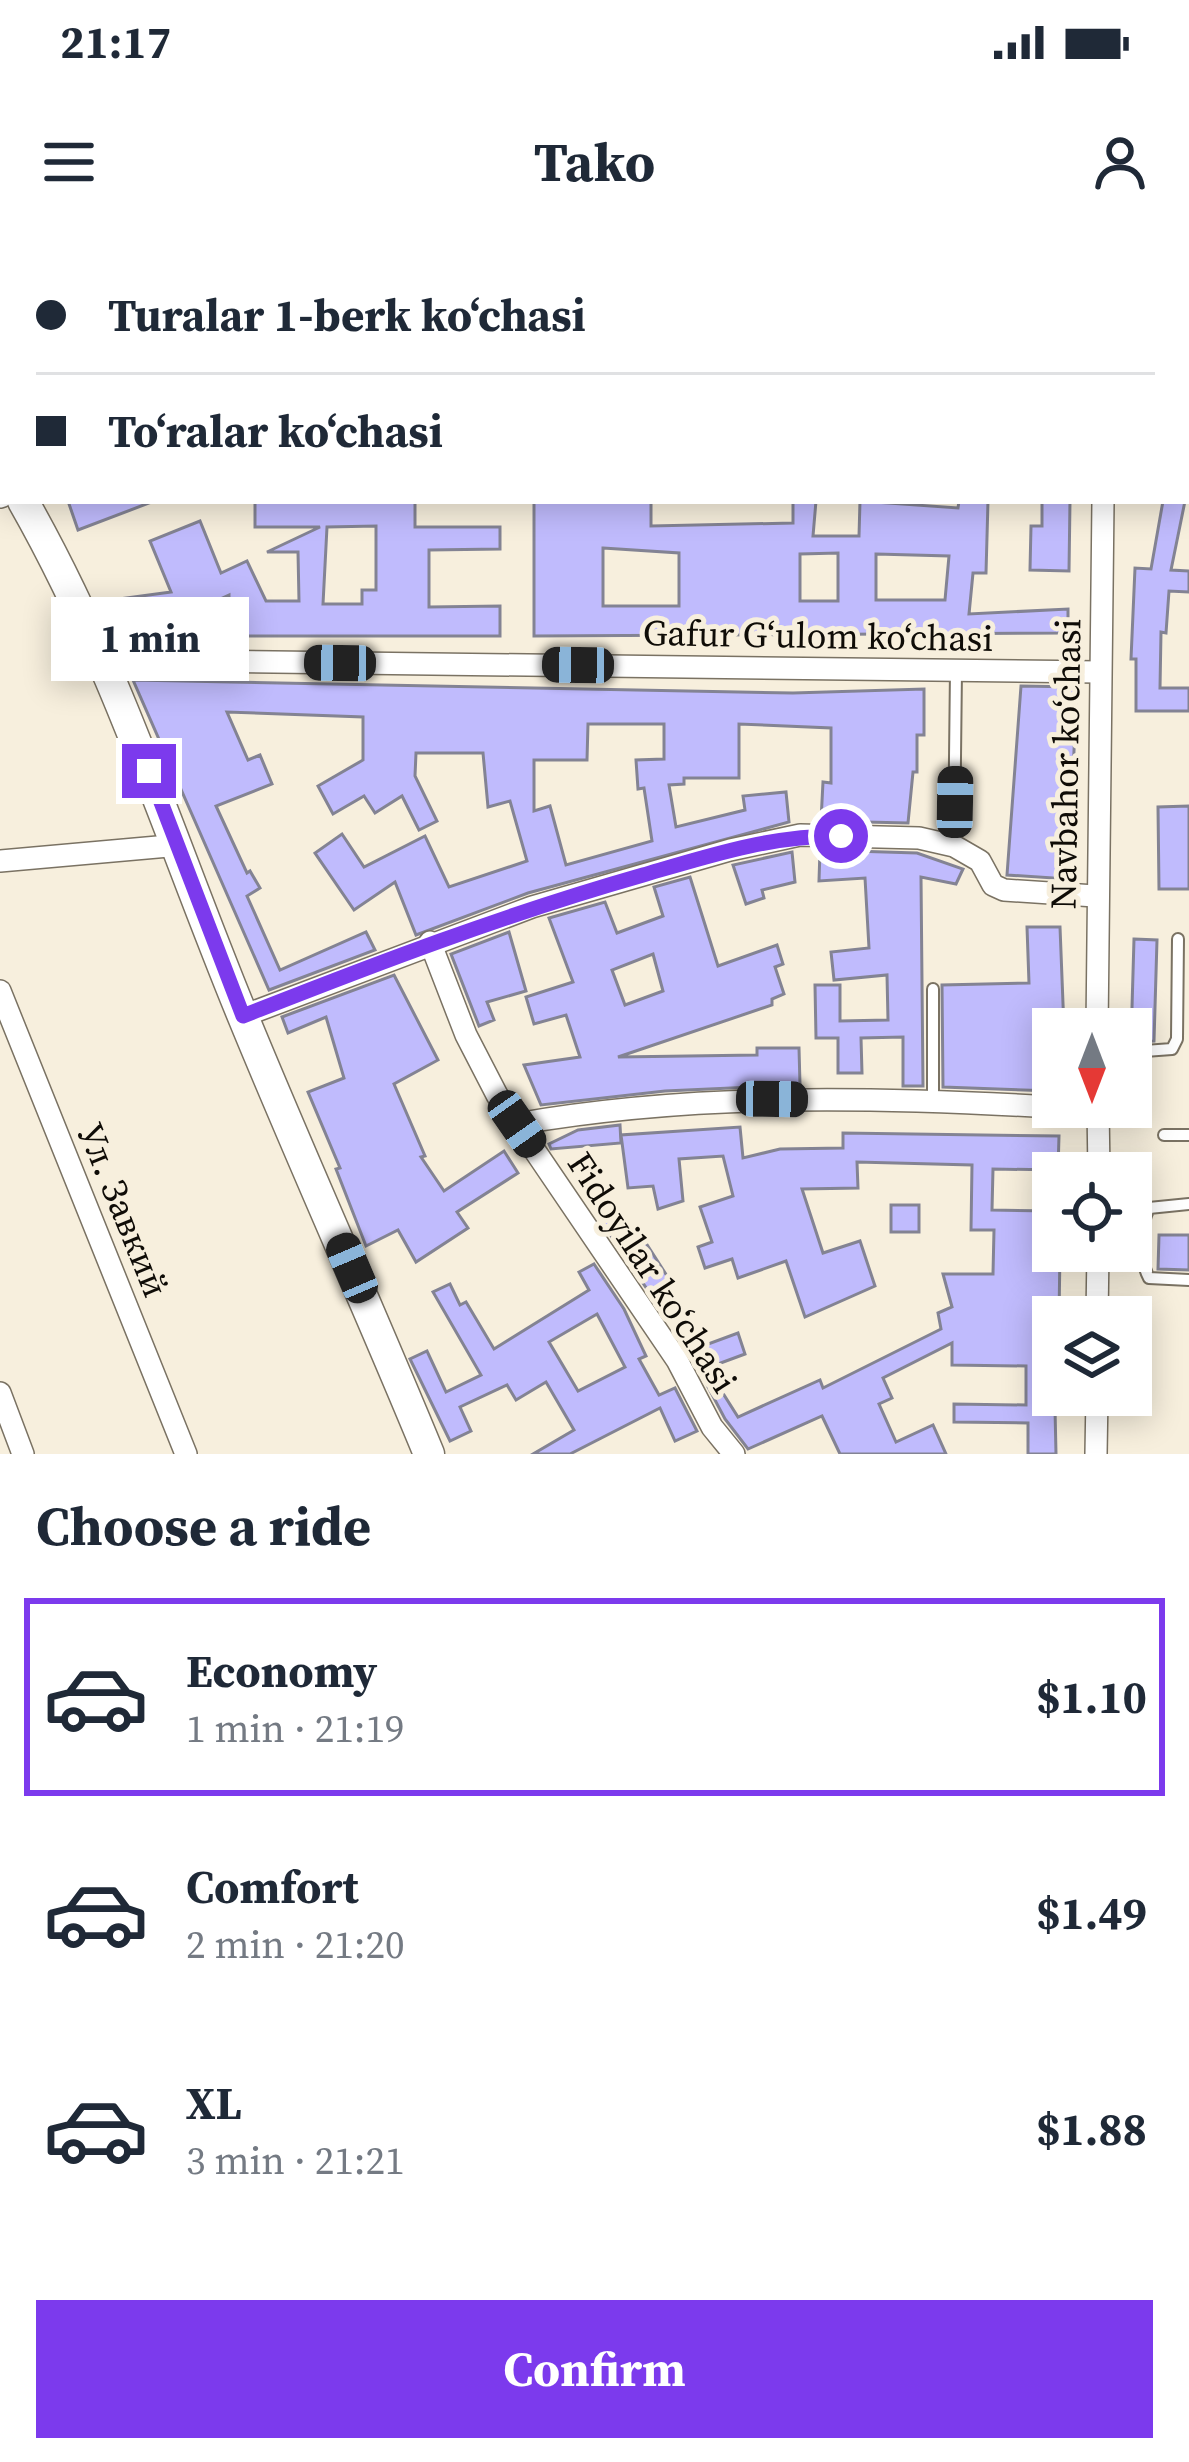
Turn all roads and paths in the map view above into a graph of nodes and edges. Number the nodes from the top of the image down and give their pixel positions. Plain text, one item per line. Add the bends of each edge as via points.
1 (25, 504) edge
2 (1103, 504) edge
3 (104, 660) junction
4 (956, 670) junction
5 (1100, 672) junction
6 (180, 845) junction
7 (954, 846) junction
8 (0, 861) edge
9 (1095, 896) junction
10 (1178, 939) dead end
11 (430, 942) junction
12 (933, 989) dead end
13 (0, 991) edge
14 (1097, 1008) edge
15 (243, 1016) junction
16 (1152, 1050) edge
17 (933, 1103) junction
18 (1032, 1106) edge
19 (517, 1124) junction
20 (1164, 1135) dead end
21 (1189, 1135) edge
22 (1189, 1204) edge
23 (1152, 1207) edge
24 (1144, 1272) edge
25 (1189, 1280) edge
26 (0, 1393) edge
27 (1097, 1416) edge
28 (23, 1454) edge
29 (186, 1454) edge
30 (429, 1454) edge
31 (734, 1454) edge
32 (1096, 1454) edge

1 - 3 main road
2 - 5 street, Navbahor koʻchasi
3 - 4 street, Gafur Gʻulom koʻchasi
3 - 6 main road
4 - 5 street, Gafur Gʻulom koʻchasi
4 - 7 lane
5 - 9 street, Navbahor koʻchasi
6 - 8 street
6 - 15 main road
7 - 9 street via 1004,890
7 - 11 street via 800,835
9 - 14 street, Navbahor koʻchasi
10 - 16 lane via 1177,1039 1172,1049
11 - 15 street
11 - 19 street, Fidoyilar koʻchasi via 466,1035
12 - 17 lane
13 - 29 street, Ул. Завкий
15 - 30 main road
17 - 18 street, Fidoyilar koʻchasi
17 - 19 street, Fidoyilar koʻchasi via 772,1099
19 - 31 street, Fidoyilar koʻchasi
20 - 21 lane
22 - 23 lane
24 - 25 lane
26 - 28 street
27 - 32 street

